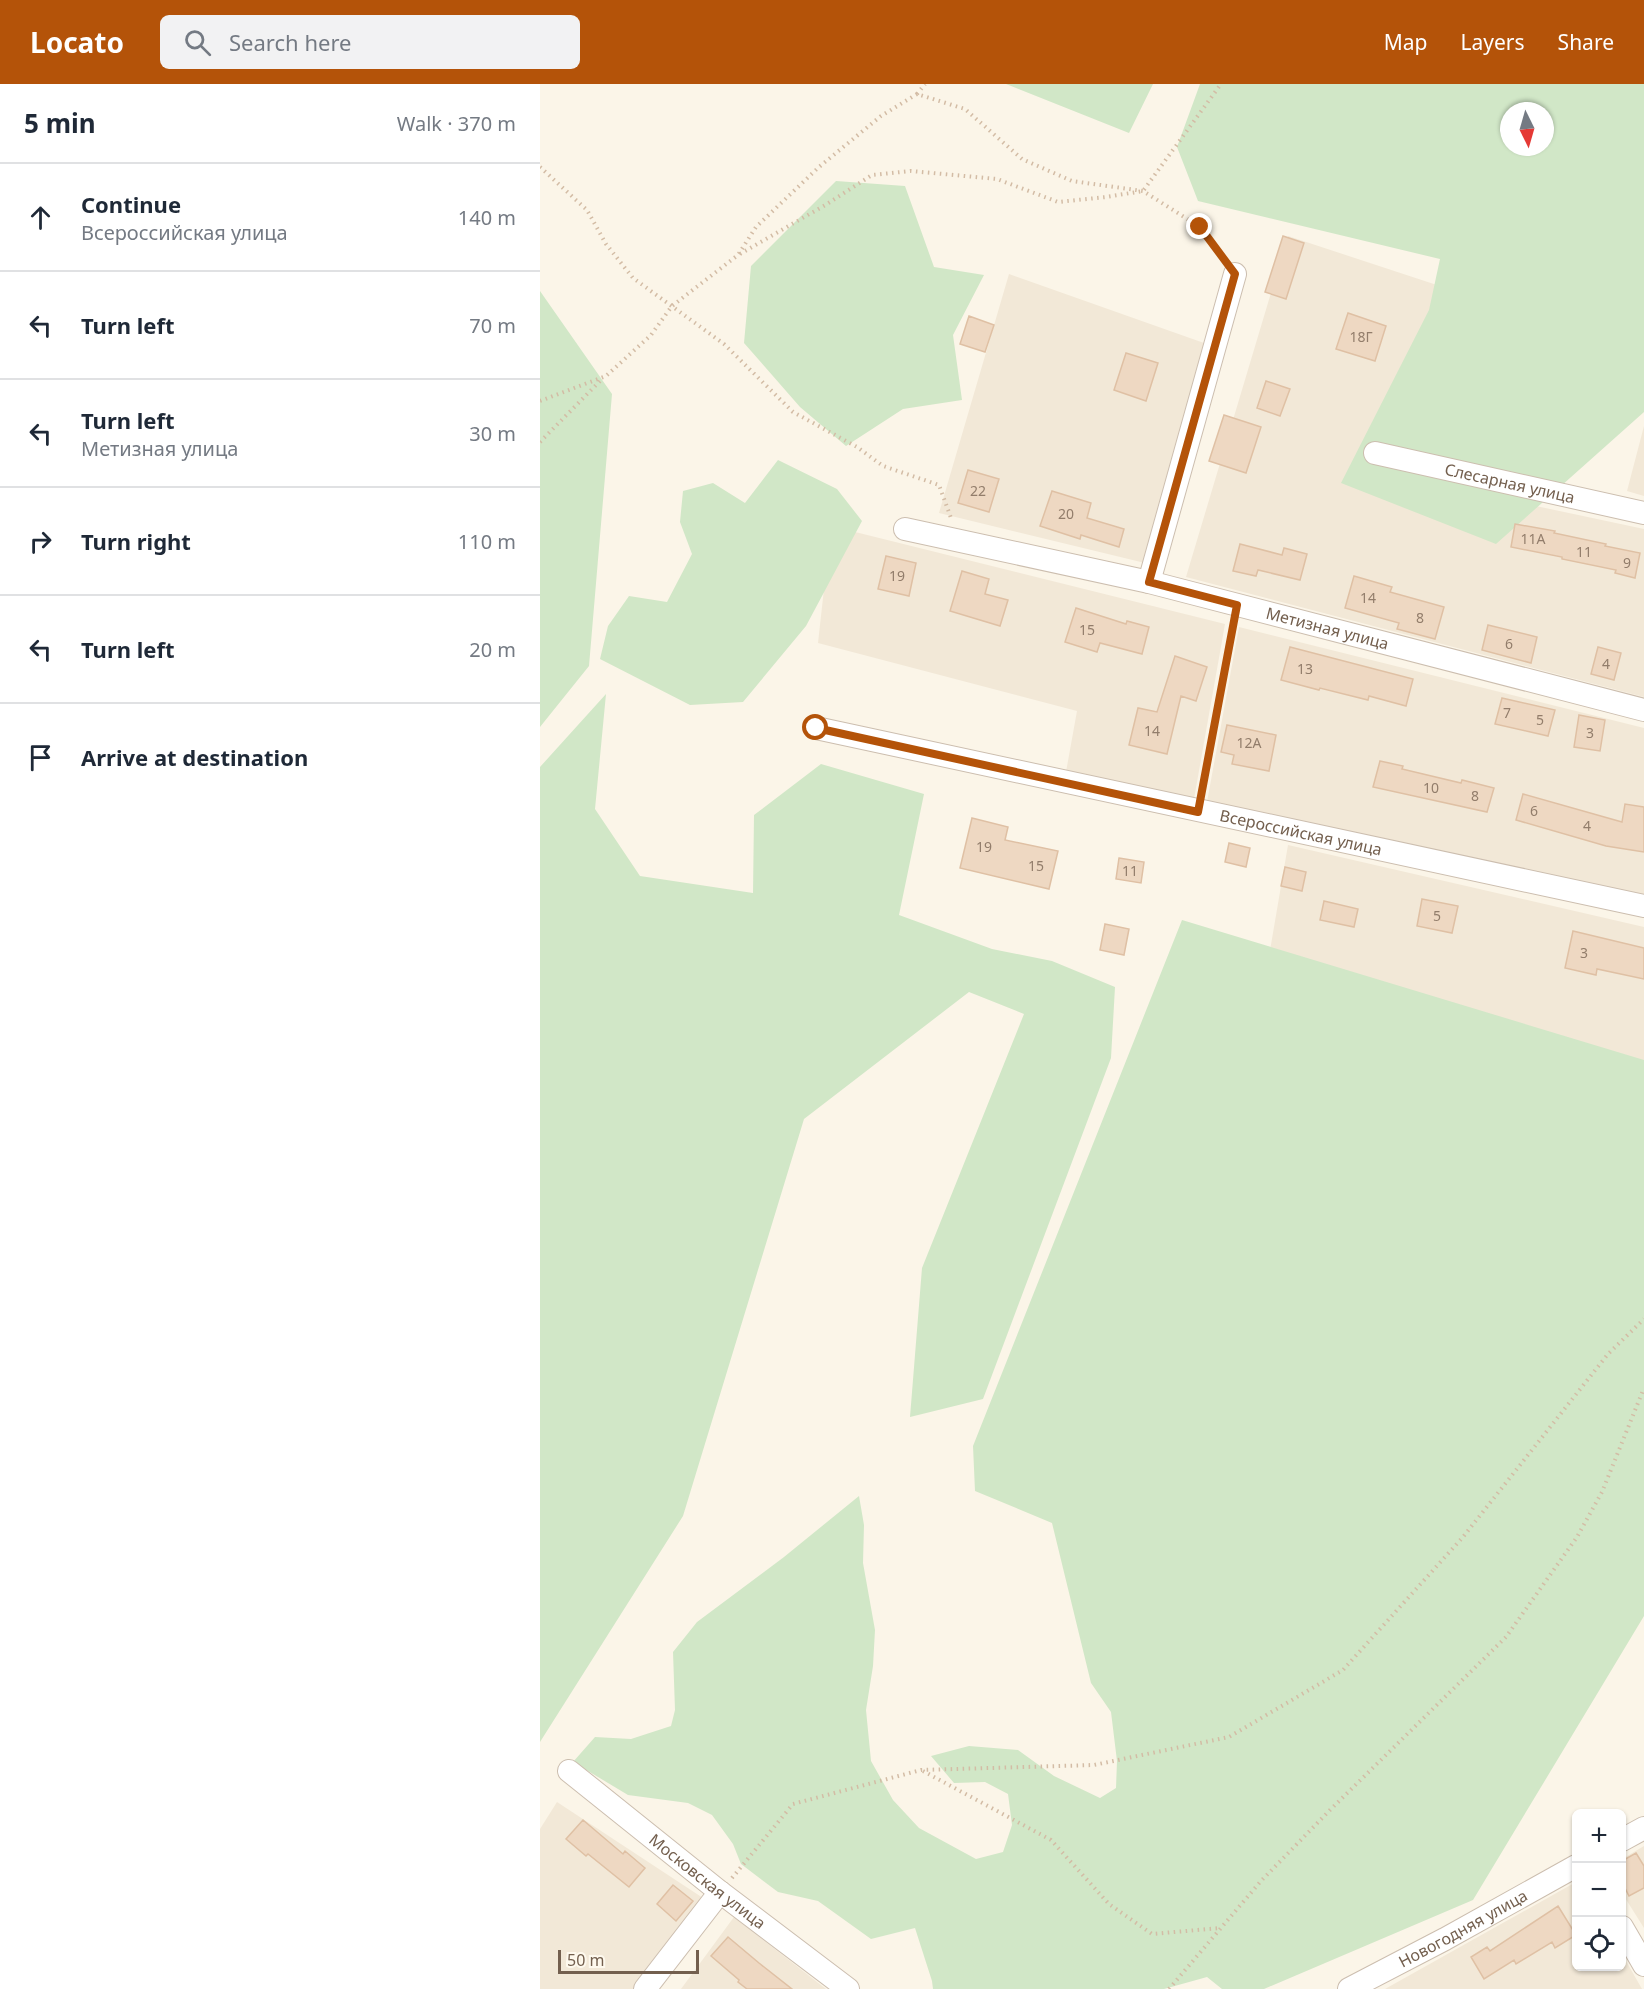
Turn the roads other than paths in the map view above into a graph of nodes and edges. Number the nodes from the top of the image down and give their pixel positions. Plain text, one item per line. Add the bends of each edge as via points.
1 (1235, 274) road end
2 (1375, 453) dead end
3 (1644, 513) edge
4 (904, 529) dead end
5 (1149, 582) junction
6 (1644, 710) edge
7 (816, 728) dead end
8 (1644, 906) edge
9 (569, 1771) dead end
10 (1644, 1828) edge
11 (1626, 1838) edge
12 (1572, 1868) edge
13 (720, 1892) junction
14 (1626, 1934) edge
15 (1644, 1965) edge
16 (645, 1989) edge
17 (848, 1989) edge
18 (1349, 1989) edge

1 - 5 street
2 - 3 street, Слесарная улица
4 - 5 street, Метизная улица
5 - 6 street, Метизная улица
7 - 8 street, Всероссийская улица
9 - 13 street, Московская улица
10 - 11 street
12 - 18 street, Новогодняя улица
13 - 16 street
13 - 17 street, Московская улица
14 - 15 street

